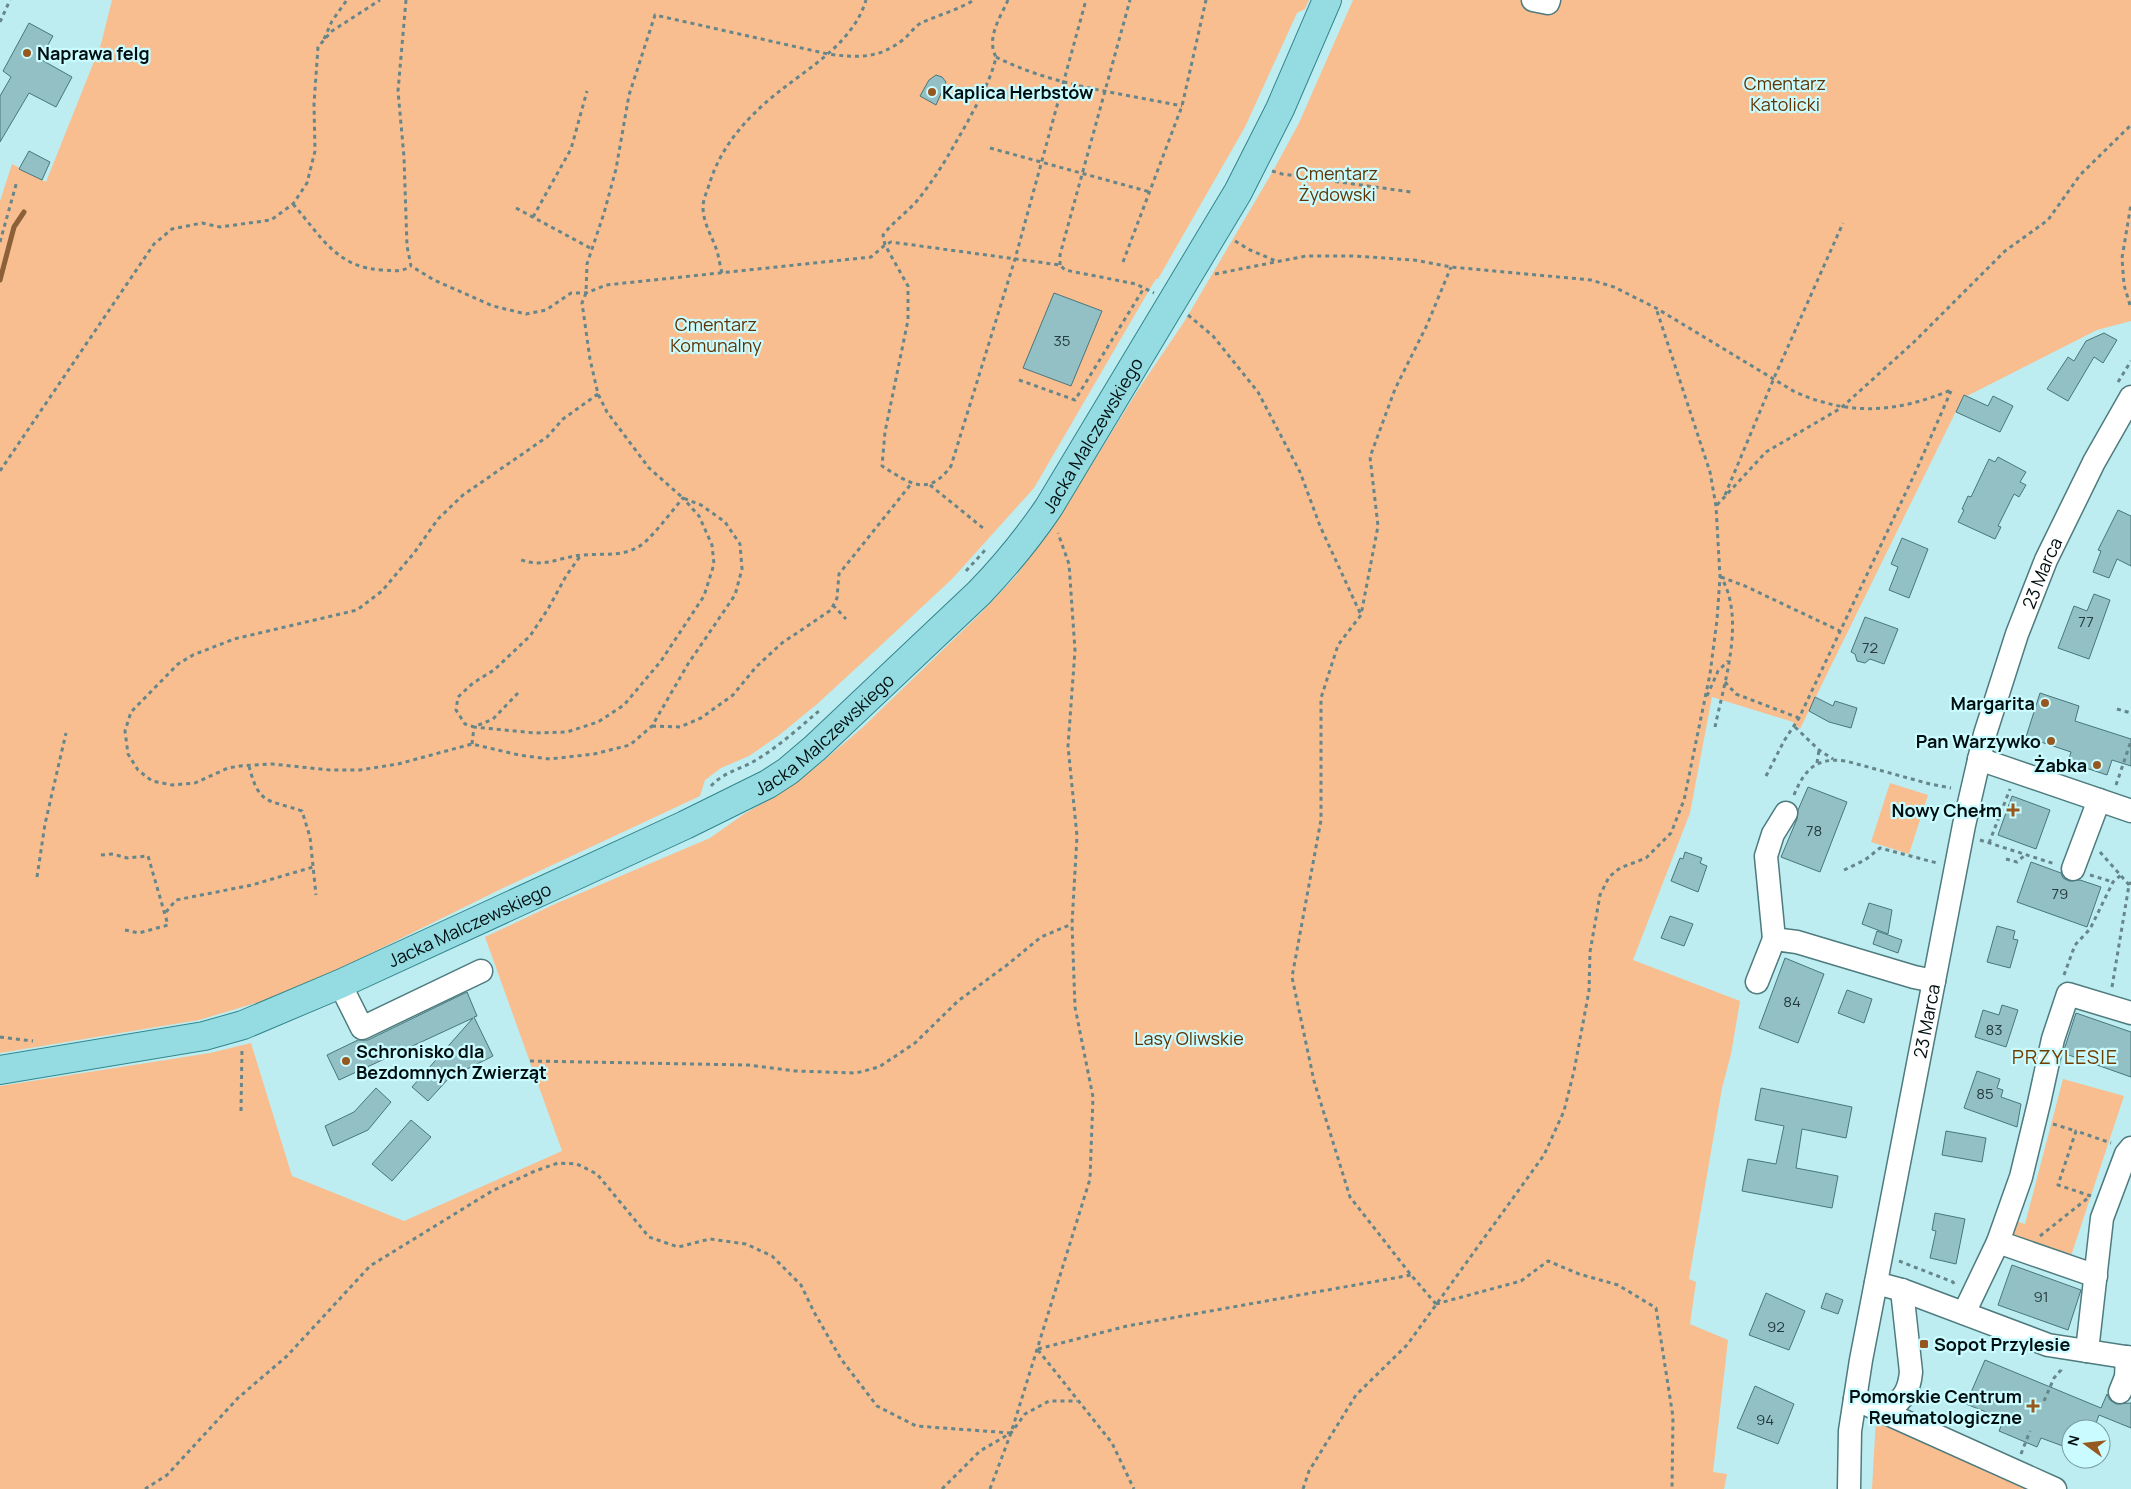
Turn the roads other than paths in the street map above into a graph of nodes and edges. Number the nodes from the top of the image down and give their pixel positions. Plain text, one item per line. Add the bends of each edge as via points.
1 (1327, 0) edge
2 (1533, 0) edge
3 (1549, 0) edge
4 (2131, 397) edge
5 (1979, 759) junction
6 (2104, 802) junction
7 (2131, 811) edge
8 (1786, 813) road end
9 (2073, 869) road end
10 (1774, 939) junction
11 (481, 971) dead end
12 (1934, 981) junction
13 (1757, 982) dead end
14 (340, 984) junction
15 (2131, 1014) edge
16 (0, 1070) edge
17 (2131, 1149) edge
18 (1998, 1242) junction
19 (2096, 1276) junction
20 (1876, 1283) junction
21 (1902, 1290) junction
22 (1968, 1304) junction
23 (2087, 1351) junction
24 (2129, 1358) edge
25 (2120, 1392) dead end
26 (1854, 1399) junction
27 (1886, 1413) junction
28 (1849, 1489) edge
29 (2055, 1489) edge

1 - 14 main road, Jacka Malczewskiego via 1280,109 1238,192 1049,507 1016,553 979,594 788,771 685,825
2 - 3 street via 1548,4
4 - 5 street, 23 Marca via 2094,462 2046,560 2009,657
5 - 6 street
5 - 12 street, 23 Marca
6 - 7 street
6 - 9 street
8 - 10 street via 1773,834 1766,856
10 - 12 street via 1797,942
10 - 13 street
11 - 14 street via 362,1028
12 - 20 street, 23 Marca
14 - 16 main road, Jacka Malczewskiego via 243,1025 204,1036
15 - 18 street via 2068,994 2052,1039 2040,1102 2020,1176
17 - 19 street via 2126,1154 2102,1218
18 - 19 street
18 - 22 street
19 - 23 street
20 - 21 street
20 - 26 street, 23 Marca
21 - 22 street
21 - 27 street via 1910,1384 1905,1396
22 - 23 street via 2048,1345
23 - 24 street
24 - 25 street
26 - 27 street
26 - 28 street, 23 Marca
27 - 29 street

